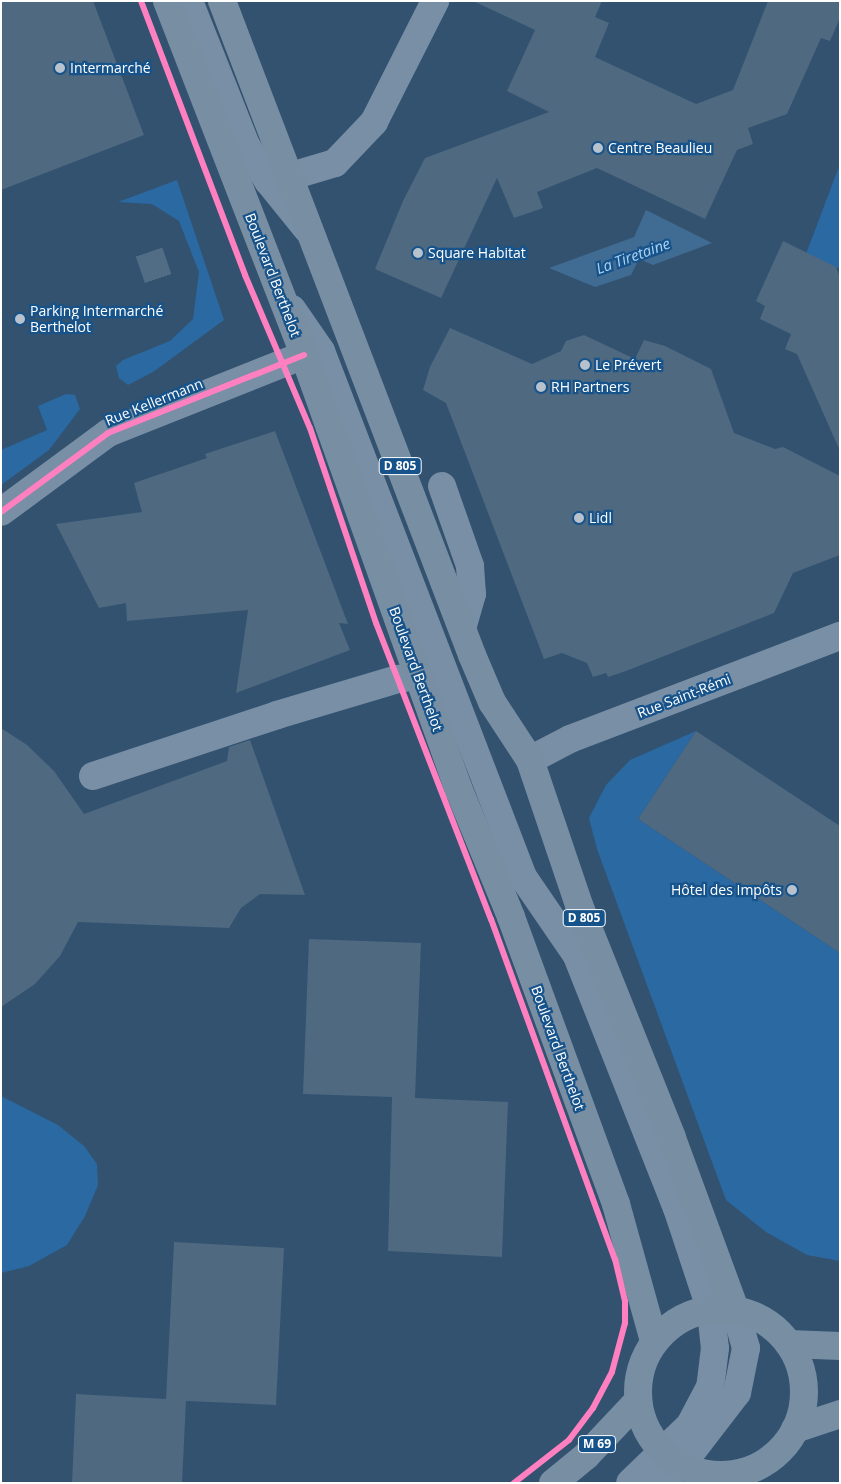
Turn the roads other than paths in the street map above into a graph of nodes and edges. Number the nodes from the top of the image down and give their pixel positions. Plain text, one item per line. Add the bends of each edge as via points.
1 (167, 1) edge
2 (189, 1) edge
3 (222, 1) edge
4 (435, 1) edge
5 (288, 176) junction
6 (308, 230) junction
7 (280, 291) junction
8 (304, 355) junction
9 (442, 486) dead end
10 (1, 512) edge
11 (463, 626) junction
12 (840, 636) edge
13 (418, 676) junction
14 (530, 760) junction
15 (93, 776) dead end
16 (723, 1310) junction
17 (654, 1341) junction
18 (789, 1344) junction
19 (840, 1346) edge
20 (637, 1402) junction
21 (840, 1414) edge
22 (795, 1429) junction
23 (671, 1460) junction
24 (709, 1479) edge
25 (553, 1483) edge
26 (630, 1483) edge
27 (657, 1483) edge

1 - 7 main road, Boulevard Berthelot
2 - 6 street via 246,145 268,181
3 - 5 main road, D 805
4 - 5 street via 374,122 335,163
5 - 6 main road, D 805
6 - 11 main road, D 805 via 319,250
7 - 8 main road, Boulevard Berthelot
7 - 16 street via 321,351 523,877 578,956 678,1208
8 - 10 street, Rue Kellermann via 108,432
8 - 13 main road, Boulevard Berthelot
9 - 11 street via 470,566 472,594
11 - 14 main road, D 805 via 492,702
12 - 14 street, Rue Saint-Rémi via 570,739
13 - 15 street via 277,715
13 - 17 main road, Boulevard Berthelot via 616,1204
14 - 16 main road, D 805 via 579,905 665,1120
16 - 17 main road via 670,1324
16 - 18 main road via 756,1316 775,1328
16 - 23 street via 746,1348 737,1393
17 - 20 main road via 640,1370
18 - 19 main road
18 - 22 main road via 799,1364 804,1386 802,1408
20 - 23 main road via 644,1424
20 - 25 main road, M 69 via 586,1456
21 - 22 main road
22 - 24 main road via 784,1445 761,1464
23 - 24 main road
23 - 26 street
23 - 27 street

